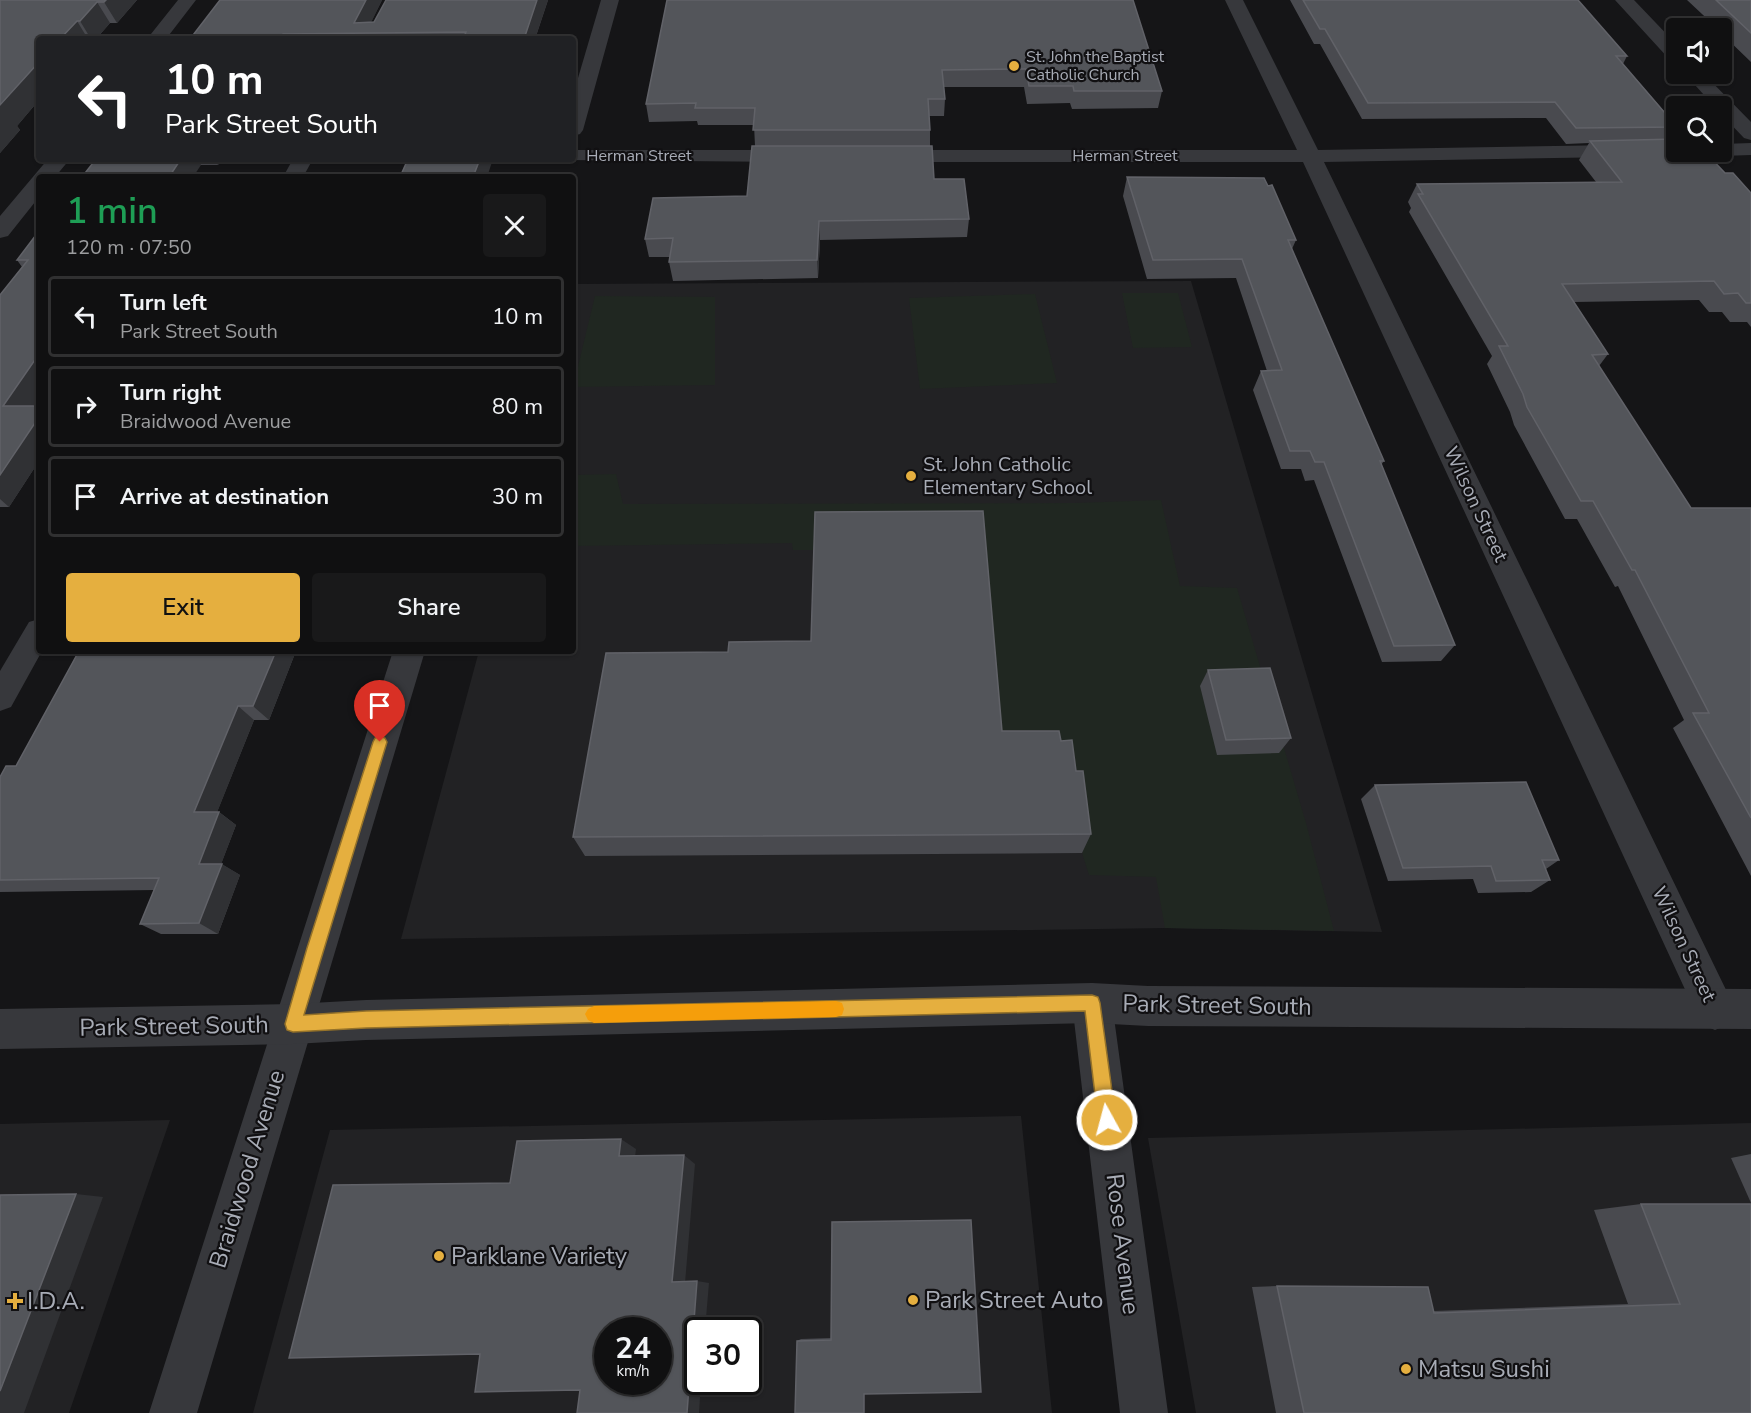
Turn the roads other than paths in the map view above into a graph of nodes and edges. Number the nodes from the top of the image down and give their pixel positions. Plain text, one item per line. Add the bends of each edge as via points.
1 (188, 0) edge
2 (610, 0) edge
3 (1234, 0) edge
4 (1624, 0) edge
5 (158, 36) edge
6 (1666, 44) edge
7 (1704, 84) edge
8 (577, 94) edge
9 (1751, 134) edge
10 (1751, 149) edge
11 (1666, 150) edge
12 (1732, 150) edge
13 (576, 156) edge
14 (822, 156) edge
15 (869, 156) edge
16 (1311, 156) junction
17 (56, 162) edge
18 (46, 174) edge
19 (36, 187) edge
20 (0, 231) edge
21 (36, 635) edge
22 (408, 654) edge
23 (0, 698) edge
24 (1092, 1003) junction
25 (1733, 1010) edge
26 (293, 1024) junction
27 (0, 1029) edge
28 (173, 1413) edge
29 (1144, 1413) edge

1 - 5 street
2 - 8 street
3 - 16 street, Wilson Street
4 - 6 street
7 - 9 street
10 - 12 street
11 - 16 street, Herman Street
13 - 14 street, Herman Street
15 - 16 street, Herman Street
16 - 25 street, Wilson Street
17 - 18 street
19 - 20 street
21 - 23 lane
22 - 26 street, Braidwood Avenue
24 - 25 street, Park Street South
24 - 26 street, Park Street South
24 - 29 street, Rose Avenue
26 - 27 street, Park Street South
26 - 28 street, Braidwood Avenue

